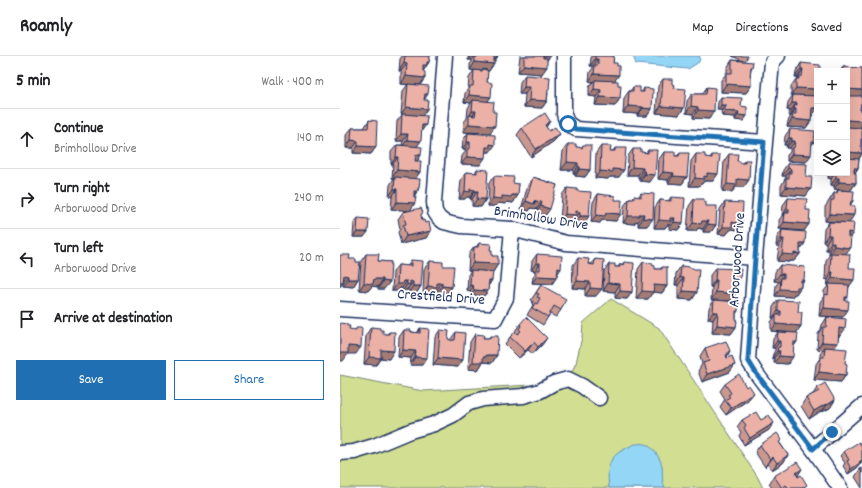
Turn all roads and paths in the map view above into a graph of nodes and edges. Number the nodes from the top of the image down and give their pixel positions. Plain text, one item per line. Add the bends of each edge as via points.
1 (445, 56) edge
2 (564, 56) edge
3 (778, 56) edge
4 (764, 142) junction
5 (512, 229) junction
6 (755, 258) junction
7 (340, 309) edge
8 (599, 398) dead end
9 (862, 406) edge
10 (813, 449) junction
11 (340, 453) edge
12 (840, 488) edge

1 - 5 street, Brimhollow Drive via 435,212 444,222 461,226
2 - 4 street via 564,114 568,124 576,129
3 - 4 street, Arborwood Drive via 772,62
4 - 6 street, Arborwood Drive
5 - 6 street, Brimhollow Drive via 566,243
5 - 7 street, Crestfield Drive via 506,298 495,319
6 - 10 street, Arborwood Drive via 748,360
8 - 11 street via 568,379 554,382 540,391 523,396 483,399 469,403 453,415 434,424 374,446
9 - 10 street
10 - 12 street, Arborwood Drive

